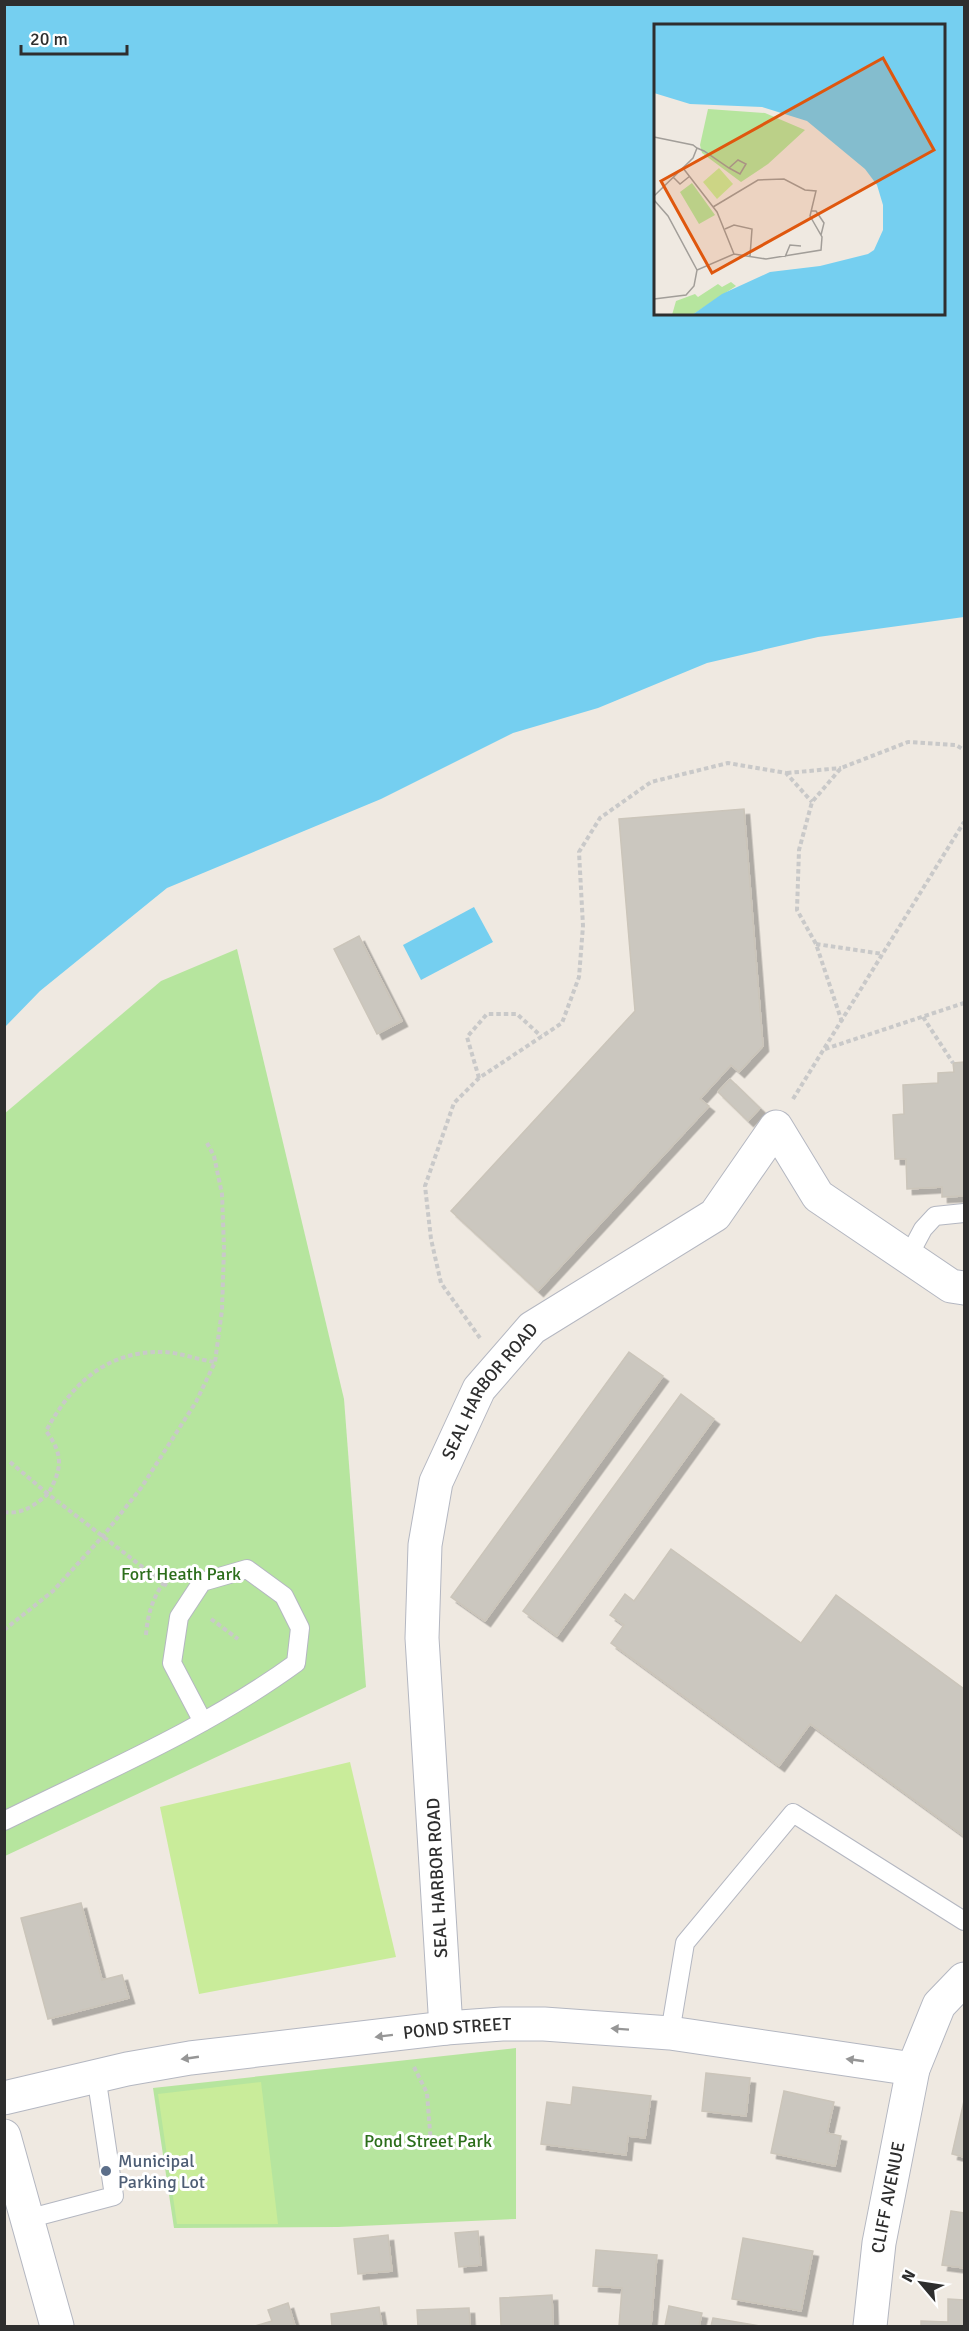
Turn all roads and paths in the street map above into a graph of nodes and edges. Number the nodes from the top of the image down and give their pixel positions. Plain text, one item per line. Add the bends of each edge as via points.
1 (964, 750) edge
2 (841, 768) junction
3 (786, 773) junction
4 (812, 802) junction
5 (964, 822) edge
6 (816, 944) junction
7 (883, 954) junction
8 (964, 1003) edge
9 (923, 1017) junction
10 (842, 1022) junction
11 (541, 1036) junction
12 (825, 1049) junction
13 (953, 1063) dead end
14 (479, 1077) junction
15 (776, 1127) junction
16 (207, 1143) dead end
17 (964, 1213) edge
18 (908, 1257) junction
19 (964, 1288) edge
20 (215, 1362) junction
21 (503, 1362) junction
22 (10, 1462) dead end
23 (48, 1494) junction
24 (4, 1512) edge
25 (103, 1536) junction
26 (4, 1630) edge
27 (203, 1722) junction
28 (4, 1821) edge
29 (964, 1921) edge
30 (964, 1979) edge
31 (446, 2028) junction
32 (670, 2033) junction
33 (397, 2034) junction
34 (913, 2069) junction
35 (96, 2076) junction
36 (4, 2097) edge
37 (4, 2136) edge
38 (431, 2144) dead end
39 (27, 2219) junction
40 (57, 2326) edge
41 (870, 2326) edge

1 - 2 path via 956,745 908,742
2 - 3 path
2 - 4 path
3 - 4 path
3 - 11 path via 728,763 651,782 600,818 579,852 579,977 562,1023
4 - 6 path via 799,850 797,910
5 - 7 path
6 - 7 path
6 - 10 path
7 - 10 path
8 - 9 path
9 - 12 path
9 - 13 path
10 - 12 path
11 - 14 path
11 - 14 path via 517,1014 487,1014 467,1037
12 - 15 path
14 - 21 path via 454,1103 425,1186 441,1282 482,1341
15 - 18 street via 818,1196
15 - 21 street, SEAL HARBOR ROAD via 715,1215 532,1328
16 - 20 path via 214,1156 223,1216 222,1310
17 - 18 lane via 935,1216
18 - 19 street via 951,1287
20 - 23 path via 166,1352 115,1359 94,1370 67,1398 45,1431 59,1455 58,1476
20 - 25 path via 196,1402 141,1488
21 - 31 street, SEAL HARBOR ROAD via 479,1389 436,1482 424,1545 422,1638
22 - 23 path
23 - 24 path via 15,1514
23 - 25 path
25 - 26 path via 53,1591
27 - 27 lane via 261,1689 296,1663 300,1628 284,1596 247,1569 202,1582 180,1617 172,1663
27 - 28 lane
29 - 32 lane via 793,1813 685,1943
30 - 34 street via 939,2005
32 -> 31 street, POND STREET via 544,2024
31 - 33 street, POND STREET
34 -> 32 street, POND STREET
33 -> 35 street, POND STREET via 190,2058
33 - 38 path via 428,2093
34 - 41 street, CLIFF AVENUE via 879,2242
35 - 36 street, POND STREET
35 - 39 lane via 114,2196
37 - 39 street
39 - 40 street

